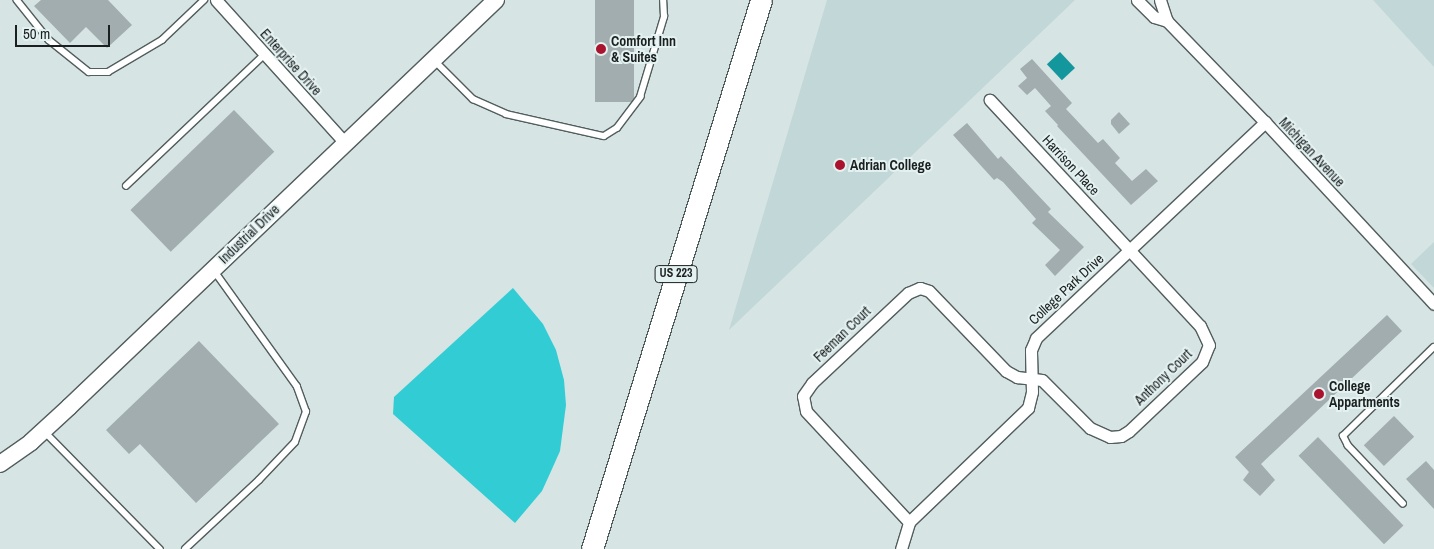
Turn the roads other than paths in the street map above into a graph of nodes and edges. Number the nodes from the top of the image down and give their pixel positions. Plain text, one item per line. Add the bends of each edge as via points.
1 (17, 0) edge
2 (204, 0) edge
3 (216, 0) edge
4 (496, 0) edge
5 (662, 0) edge
6 (761, 0) edge
7 (1137, 0) edge
8 (1160, 0) edge
9 (1167, 21) junction
10 (264, 55) junction
11 (433, 59) junction
12 (990, 100) dead end
13 (1265, 122) junction
14 (344, 143) junction
15 (126, 186) dead end
16 (1129, 250) junction
17 (213, 269) junction
18 (1434, 304) edge
19 (1434, 346) edge
20 (1032, 379) junction
21 (44, 430) junction
22 (0, 464) edge
23 (1403, 504) dead end
24 (909, 522) junction
25 (160, 549) edge
26 (185, 549) edge
27 (592, 549) edge
28 (901, 549) edge

1 - 2 lane via 49,40 89,72 108,72 162,40
3 - 10 street, Enterprise Drive
4 - 11 street, Industrial Drive
5 - 11 lane via 664,17 640,97 617,128 604,136 506,114 473,99
6 - 27 highway, US 223
7 - 9 street, Michigan Avenue via 1154,17
8 - 9 street, Michigan Avenue
9 - 13 street, Michigan Avenue
10 - 14 street, Enterprise Drive
10 - 15 lane
11 - 14 street, Industrial Drive
12 - 16 street, Harrison Place
13 - 16 street, College Park Drive
13 - 18 street, Michigan Avenue
14 - 17 street, Industrial Drive
16 - 20 street, College Park Drive via 1036,338 1030,360
16 - 20 street, Anthony Court via 1200,326 1209,345 1202,362 1121,436 1110,437 1090,428 1051,386 1042,380
17 - 21 street, Industrial Drive
17 - 26 lane via 297,387 306,412 295,442
19 - 23 lane via 1343,436 1348,446
20 - 24 street, College Park Drive via 1028,408
20 - 24 street, Feeman Court via 1017,377 1006,370 939,299 920,288 897,302 812,383 803,396 806,411
21 - 22 street, Industrial Drive
21 - 25 lane
24 - 28 street, College Park Drive

